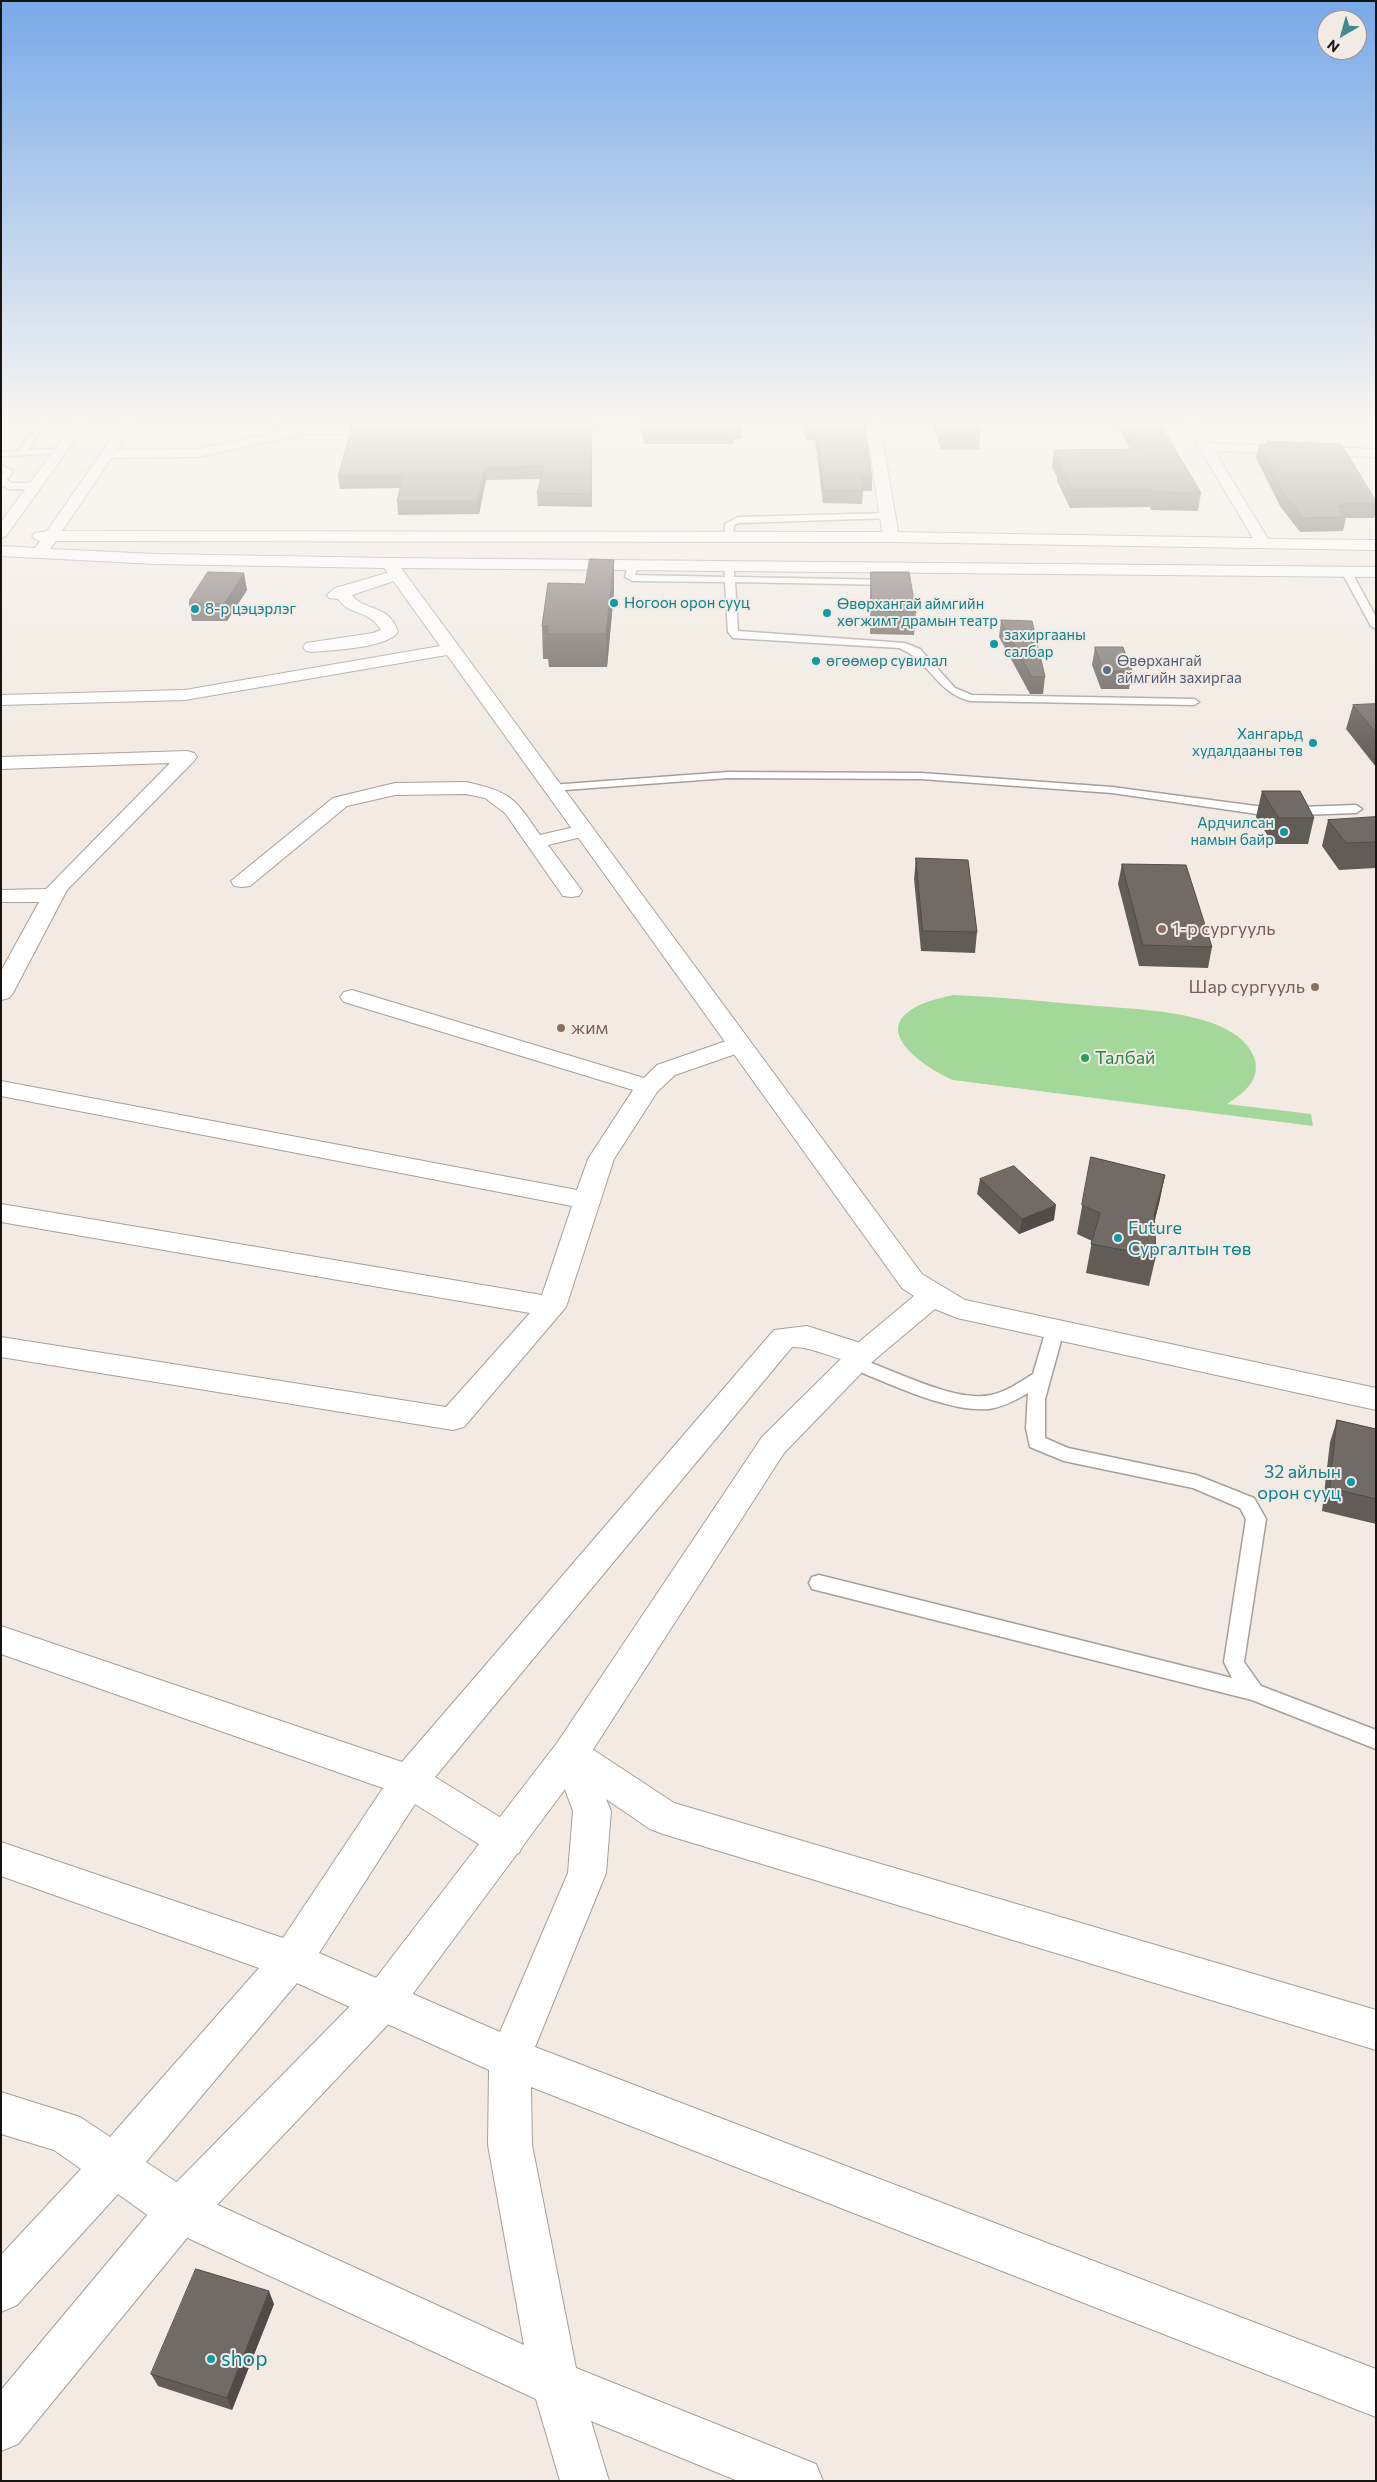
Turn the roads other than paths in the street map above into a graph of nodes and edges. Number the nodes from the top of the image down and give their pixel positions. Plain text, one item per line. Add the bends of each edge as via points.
1 (10, 535) edge
2 (169, 535) junction
3 (730, 535) edge
4 (891, 535) edge
5 (1258, 535) edge
6 (51, 536) junction
7 (891, 538) junction
8 (730, 539) junction
9 (1116, 542) junction
10 (1264, 544) junction
11 (1376, 545) edge
12 (1, 551) edge
13 (39, 553) junction
14 (156, 559) junction
15 (393, 569) junction
16 (1125, 569) junction
17 (1346, 571) junction
18 (1376, 572) edge
19 (730, 573) junction
20 (903, 582) edge
21 (1376, 626) edge
22 (312, 647) dead end
23 (450, 649) junction
24 (1, 700) edge
25 (1194, 702) dead end
26 (1, 763) edge
27 (551, 788) junction
28 (1356, 809) dead end
29 (583, 831) junction
30 (535, 842) junction
31 (242, 881) dead end
32 (570, 891) dead end
33 (54, 895) junction
34 (1, 896) edge
35 (2, 987) edge
36 (352, 997) dead end
37 (738, 1045) junction
38 (648, 1087) junction
39 (1, 1088) edge
40 (588, 1201) junction
41 (1, 1213) edge
42 (933, 1296) junction
43 (552, 1307) junction
44 (1055, 1330) junction
45 (1, 1346) edge
46 (859, 1358) junction
47 (1040, 1378) junction
48 (1376, 1399) edge
49 (819, 1583) dead end
50 (1, 1640) edge
51 (1254, 1692) junction
52 (1376, 1740) edge
53 (570, 1754) junction
54 (408, 1781) junction
55 (506, 1841) junction
56 (1, 1859) edge
57 (291, 1960) junction
58 (383, 2001) junction
59 (1376, 2030) edge
60 (510, 2058) junction
61 (1, 2113) edge
62 (114, 2166) junction
63 (180, 2211) junction
64 (1, 2289) edge
65 (554, 2382) junction
66 (1376, 2394) edge
67 (1, 2427) edge
68 (585, 2481) edge
69 (799, 2481) edge

1 - 6 street
2 - 6 street
2 - 8 street
2 - 14 street via 150,540 140,547 140,552
3 - 8 lane
4 - 7 street
5 - 10 street
6 - 13 street
7 - 8 street
7 - 9 street
8 - 19 street
9 - 10 street
9 - 16 street
10 - 11 street
12 - 13 street
13 - 14 street
14 - 15 street
15 - 19 street via 633,565
15 - 22 street via 338,593 351,605 374,612 390,632 377,638
15 - 23 street
16 - 17 street
16 - 19 street
17 - 18 street
17 - 21 lane
19 - 20 lane
19 - 25 lane via 732,632 737,636 901,644 916,651 950,690 970,698
23 - 24 street via 186,694
23 - 27 street
26 - 33 street via 187,757 58,887
27 - 28 lane via 728,775 921,776 1112,790 1272,812
27 - 29 street
29 - 30 street
29 - 37 street
30 - 31 street via 512,810 492,794 458,788 395,789 340,802
30 - 32 street
33 - 34 street
33 - 35 street
36 - 38 street
37 - 38 street via 666,1070
37 - 42 street via 912,1281
38 - 40 street via 601,1159
39 - 40 street
40 - 43 street
41 - 43 street
42 - 44 street via 957,1308
42 - 46 street
43 - 45 street via 452,1419
44 - 47 lane
44 - 48 street
46 - 47 lane via 932,1391 974,1403 991,1402
46 - 53 street via 774,1446
46 - 54 street via 807,1336 784,1337
47 - 51 lane via 1033,1423 1036,1442 1064,1454 1196,1482 1247,1504 1256,1519 1234,1662
49 - 51 lane
50 - 54 street
51 - 52 lane
53 - 55 street
53 - 59 street via 663,1817
53 - 60 street via 592,1811 586,1873
54 - 55 street
54 - 57 street
55 - 58 street
56 - 57 street
57 - 58 street
57 - 62 street
58 - 60 street
58 - 63 street
60 - 65 street via 510,2145
60 - 66 street
61 - 62 street via 65,2132
62 - 63 street
62 - 64 street
63 - 65 street
63 - 67 street
65 - 68 street
65 - 69 street

